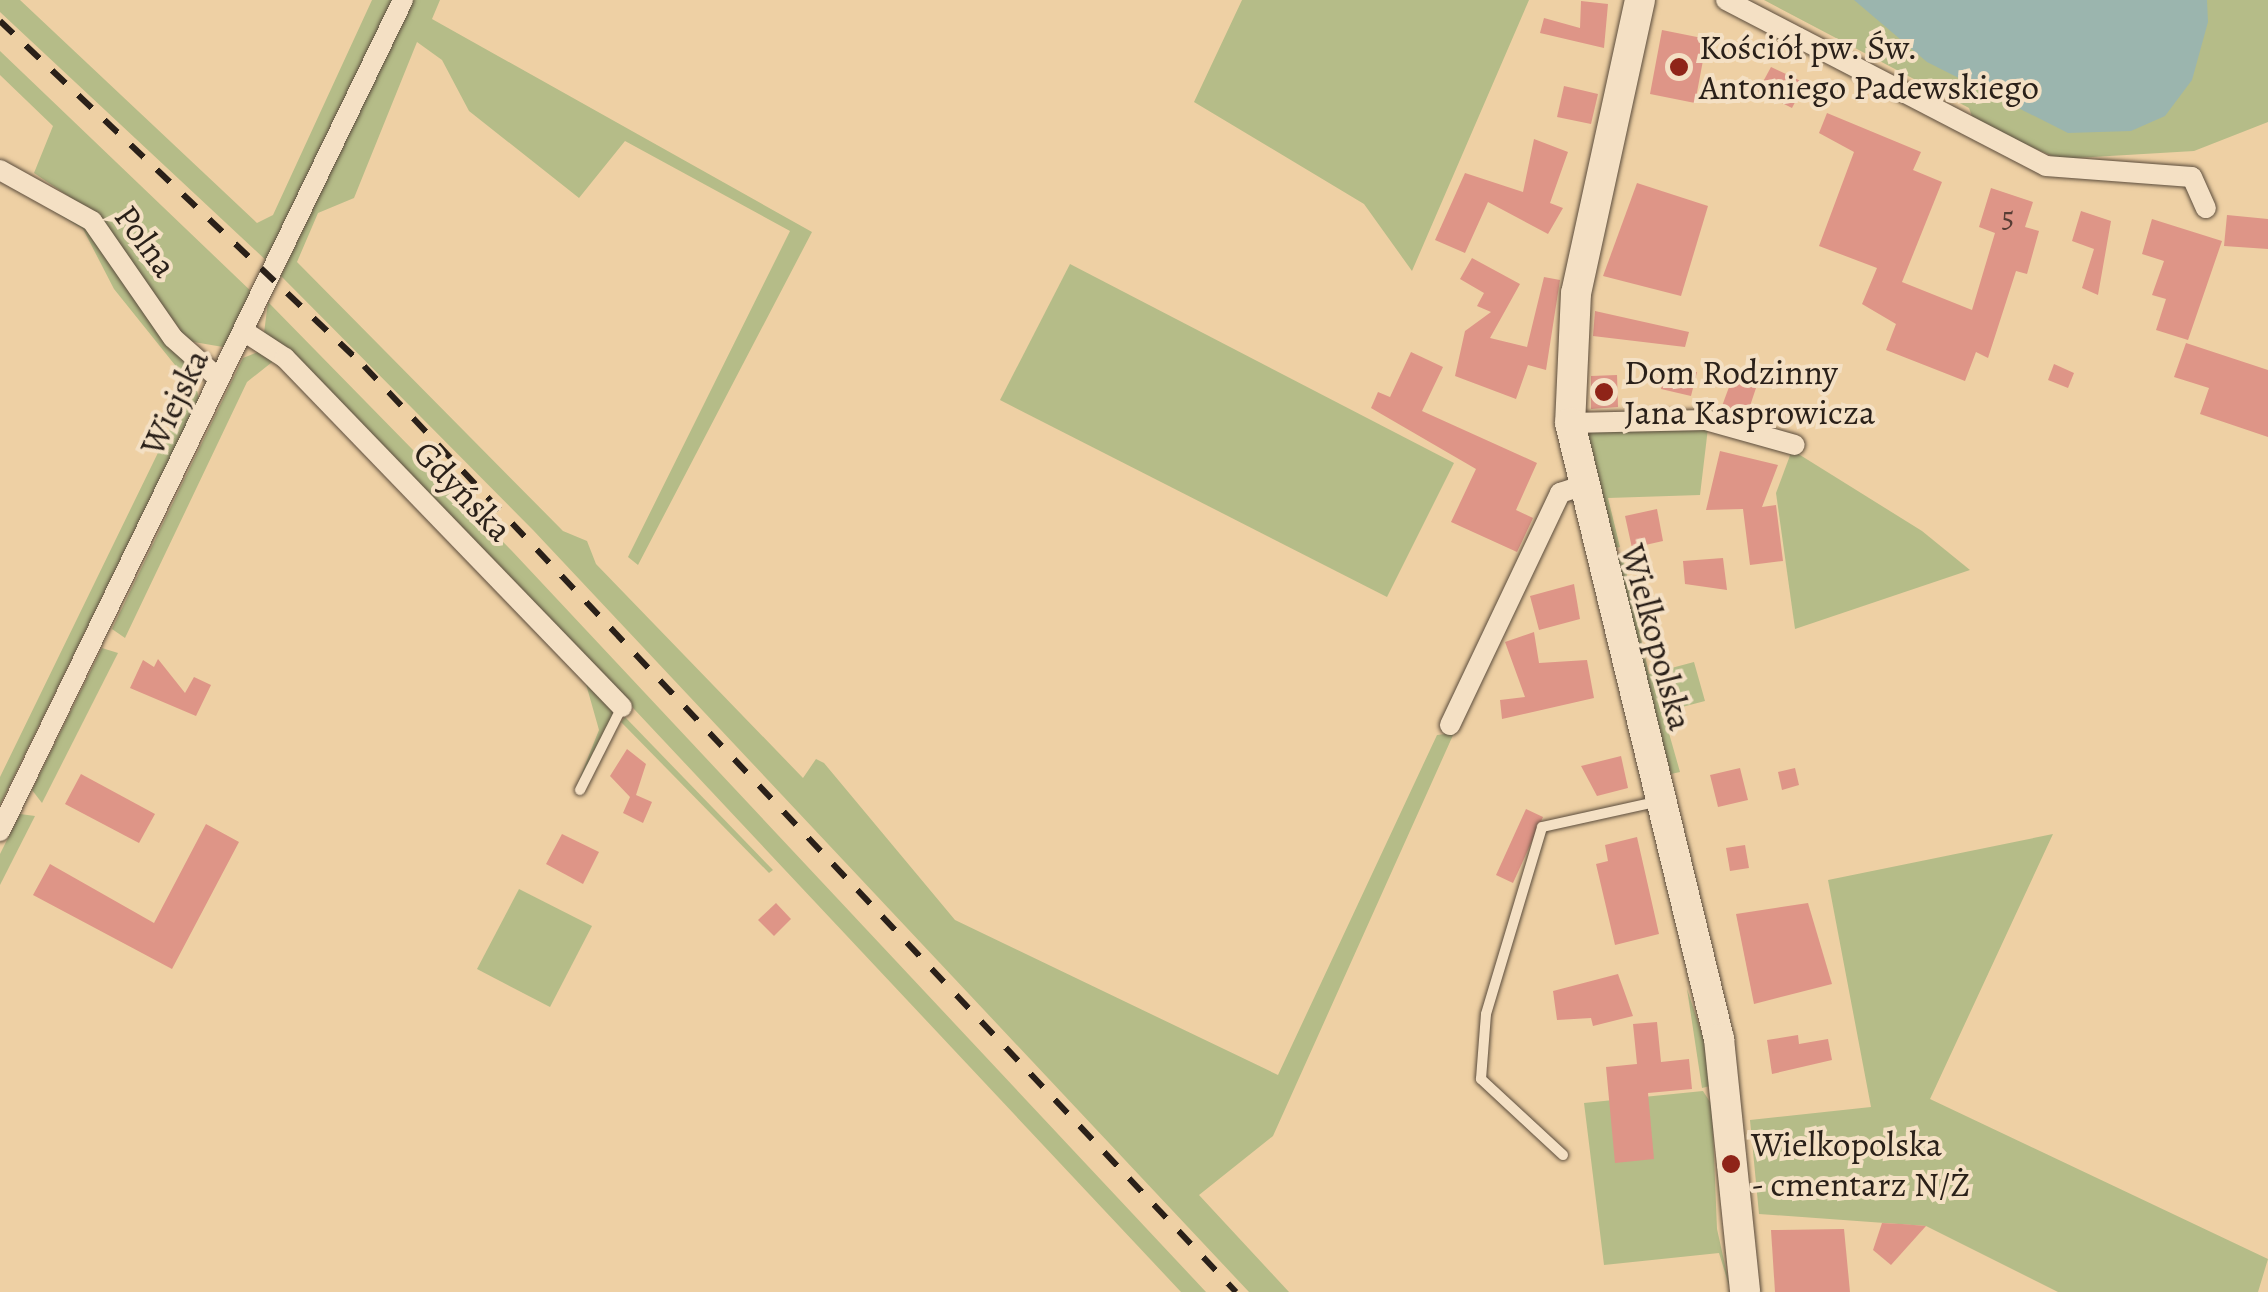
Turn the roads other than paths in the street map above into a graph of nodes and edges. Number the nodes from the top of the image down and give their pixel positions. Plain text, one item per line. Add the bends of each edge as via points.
1 (403, 0) edge
2 (1640, 0) edge
3 (1726, 0) edge
4 (0, 170) edge
5 (2206, 208) dead end
6 (246, 332) junction
7 (218, 378) junction
8 (1570, 423) junction
9 (1795, 444) dead end
10 (1579, 487) junction
11 (622, 708) joint
12 (1450, 725) dead end
13 (580, 790) dead end
14 (1661, 800) junction
15 (0, 831) edge
16 (1563, 1155) dead end
17 (1744, 1292) edge

1 - 6 street, Wiejska
2 - 8 street, Wielkopolska via 1576,293
3 - 5 street via 2046,166 2192,176
4 - 7 street, Polna via 92,221 173,338
6 - 7 street, Wiejska
6 - 11 street, Gdyńska via 313,386
7 - 15 street, Wiejska
8 - 9 street via 1706,420
8 - 10 street, Wielkopolska
10 - 12 street via 1560,493
10 - 14 street, Wielkopolska
11 - 13 lane
14 - 16 lane via 1542,827 1486,1014 1480,1078
14 - 17 street, Wielkopolska via 1718,1039

